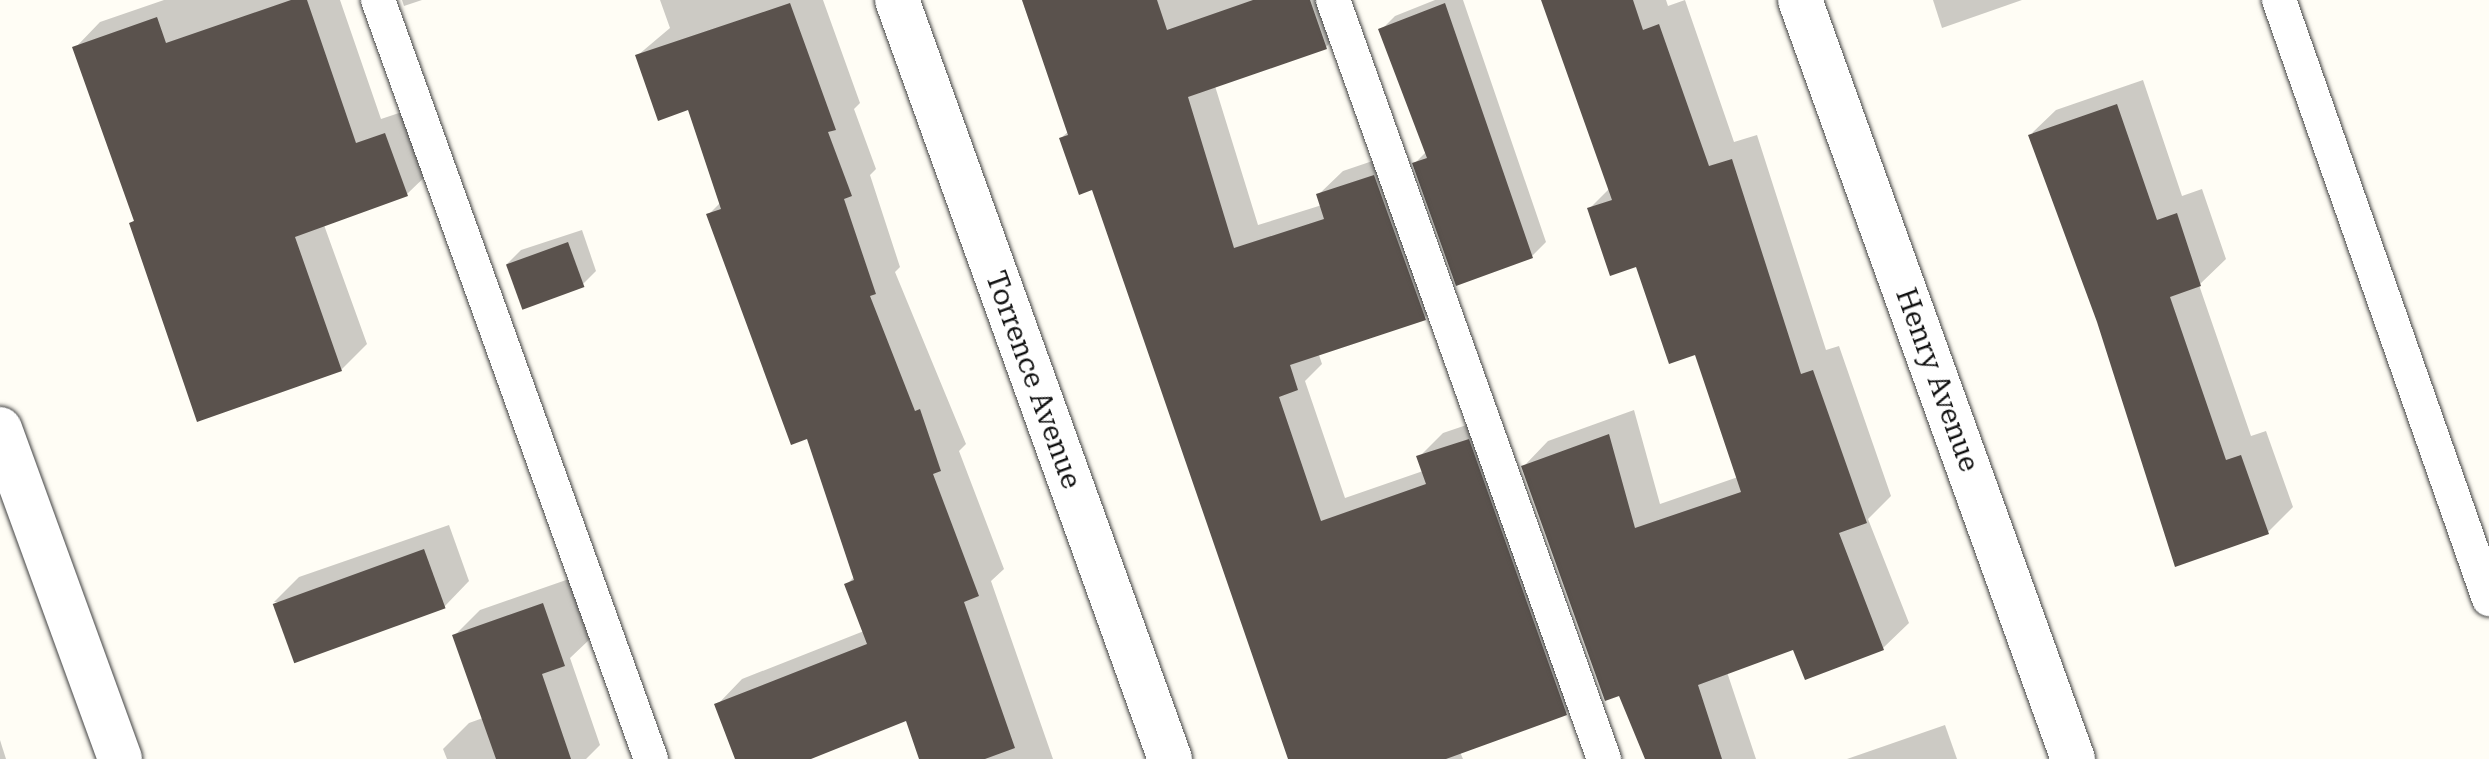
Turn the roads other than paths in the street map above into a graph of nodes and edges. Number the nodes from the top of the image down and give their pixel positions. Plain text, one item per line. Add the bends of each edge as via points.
1 (378, 0) edge
2 (897, 0) edge
3 (1333, 0) edge
4 (1800, 0) edge
5 (2279, 0) edge
6 (0, 429) edge
7 (2489, 599) edge
8 (120, 759) edge
9 (651, 759) edge
10 (1170, 759) edge
11 (1604, 759) edge
12 (2073, 759) edge

1 - 9 lane
2 - 10 street, Torrence Avenue
3 - 11 lane
4 - 12 street, Henry Avenue
5 - 7 lane
6 - 8 street

